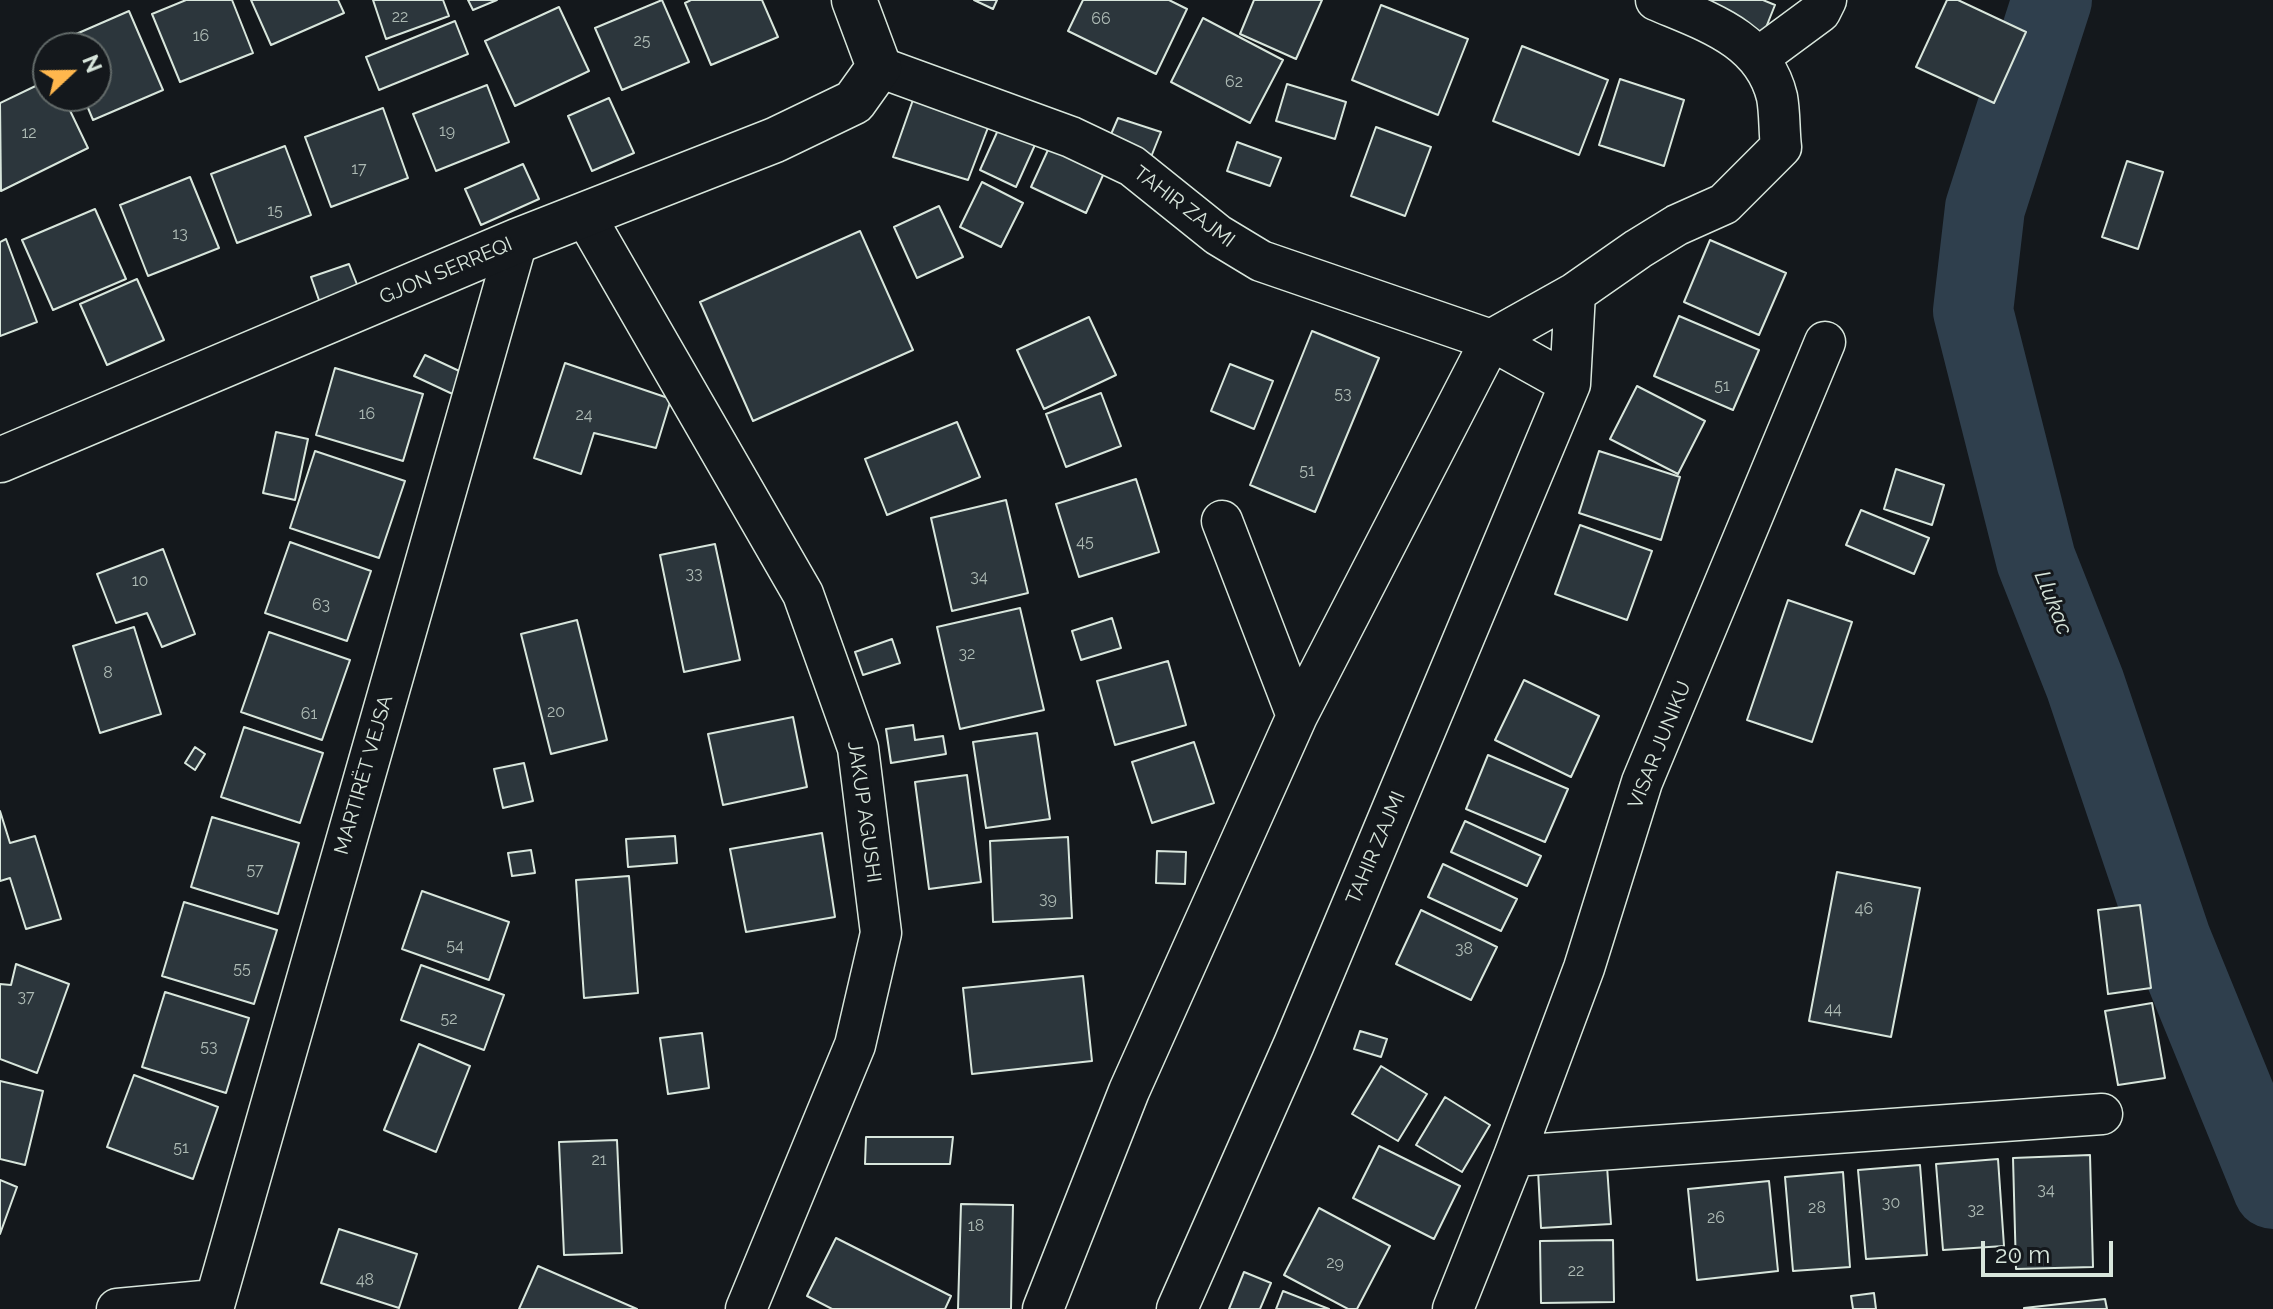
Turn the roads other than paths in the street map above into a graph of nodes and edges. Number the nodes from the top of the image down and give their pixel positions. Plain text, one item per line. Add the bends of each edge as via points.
1 (854, 0) edge
2 (1656, 0) edge
3 (1826, 0) edge
4 (1759, 57) junction
5 (879, 67) junction
6 (584, 214) junction
7 (517, 241) junction
8 (1575, 293) junction
9 (1491, 340) junction
10 (1825, 342) dead end
11 (1570, 384) junction
12 (0, 460) edge
13 (1222, 521) dead end
14 (1297, 716) junction
15 (2102, 1114) dead end
16 (1514, 1156) junction
17 (213, 1304) edge
18 (117, 1309) edge
19 (746, 1309) edge
20 (1043, 1309) edge
21 (1177, 1309) edge
22 (1453, 1309) edge

1 - 5 street
2 - 4 street via 1728,31
3 - 4 street via 1820,12
4 - 8 street via 1777,96 1781,147 1724,204 1677,225
5 - 6 street, GJON SERREQI via 854,102 775,140
5 - 9 street, TAHIR ZAJMI via 1071,137 1132,166 1218,235 1261,261
6 - 7 street, GJON SERREQI
6 - 19 street, JAKUP AGUSHI via 803,594 858,748 881,933 855,1045
7 - 12 street, GJON SERREQI
7 - 17 street, MARTIRËT VEJSA
8 - 9 street
8 - 11 street, TAHIR ZAJMI
9 - 11 street, TAHIR ZAJMI
9 - 14 street
10 - 16 street, VISAR JUNIKU via 1642,782 1584,968
11 - 21 street, TAHIR ZAJMI via 1294,1044
13 - 14 street
14 - 20 street via 1129,1091
15 - 16 street
16 - 22 street, VISAR JUNIKU
17 - 18 street

